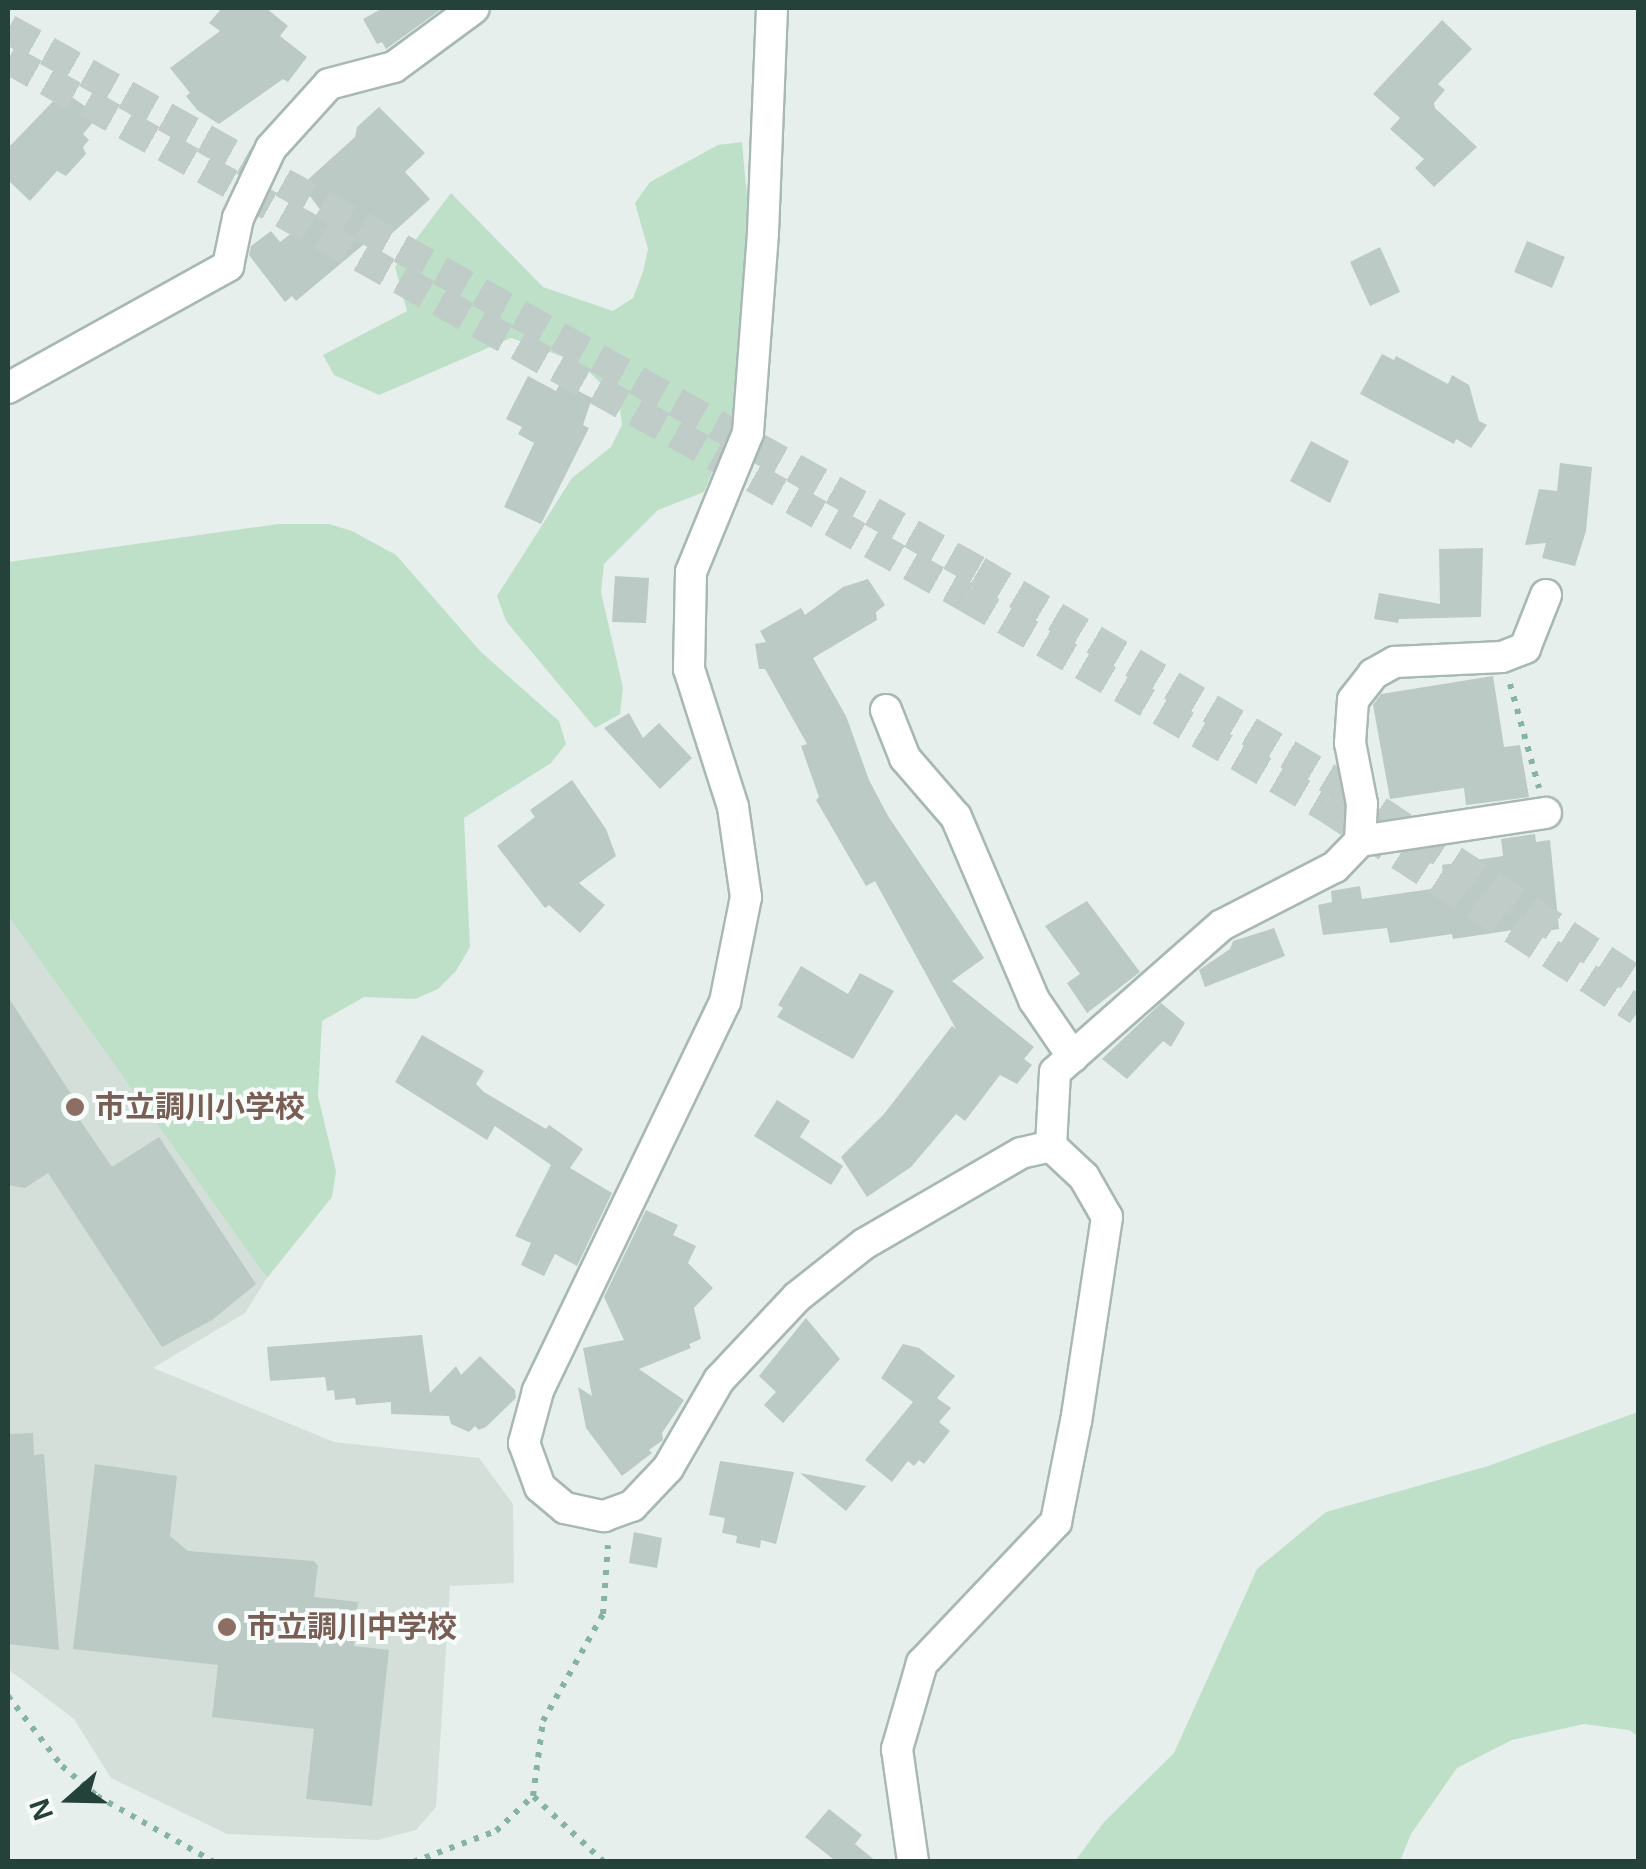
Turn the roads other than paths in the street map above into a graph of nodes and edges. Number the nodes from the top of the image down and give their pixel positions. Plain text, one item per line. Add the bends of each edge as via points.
1 (474, 8) edge
2 (772, 8) edge
3 (8, 388) edge
4 (1546, 595) dead end
5 (886, 710) dead end
6 (1546, 813) road end
7 (1360, 841) junction
8 (1073, 1058) junction
9 (1052, 1146) junction
10 (913, 1862) edge

1 - 3 street via 394,67 329,84 271,148 238,218 228,266
2 - 9 street via 748,433 691,572 689,669 734,807 746,897 725,1002 538,1391 524,1444 540,1488 566,1508 604,1516 632,1506 668,1468 719,1380 796,1297 864,1244 1021,1153
4 - 7 street via 1526,648 1502,657 1395,662 1373,674 1352,700
5 - 8 street via 905,758 956,817 1034,1000
6 - 7 street
7 - 8 street via 1335,867 1222,925
8 - 9 street via 1055,1072
9 - 10 street via 1084,1177 1107,1216 1076,1421 1056,1522 922,1663 896,1750

